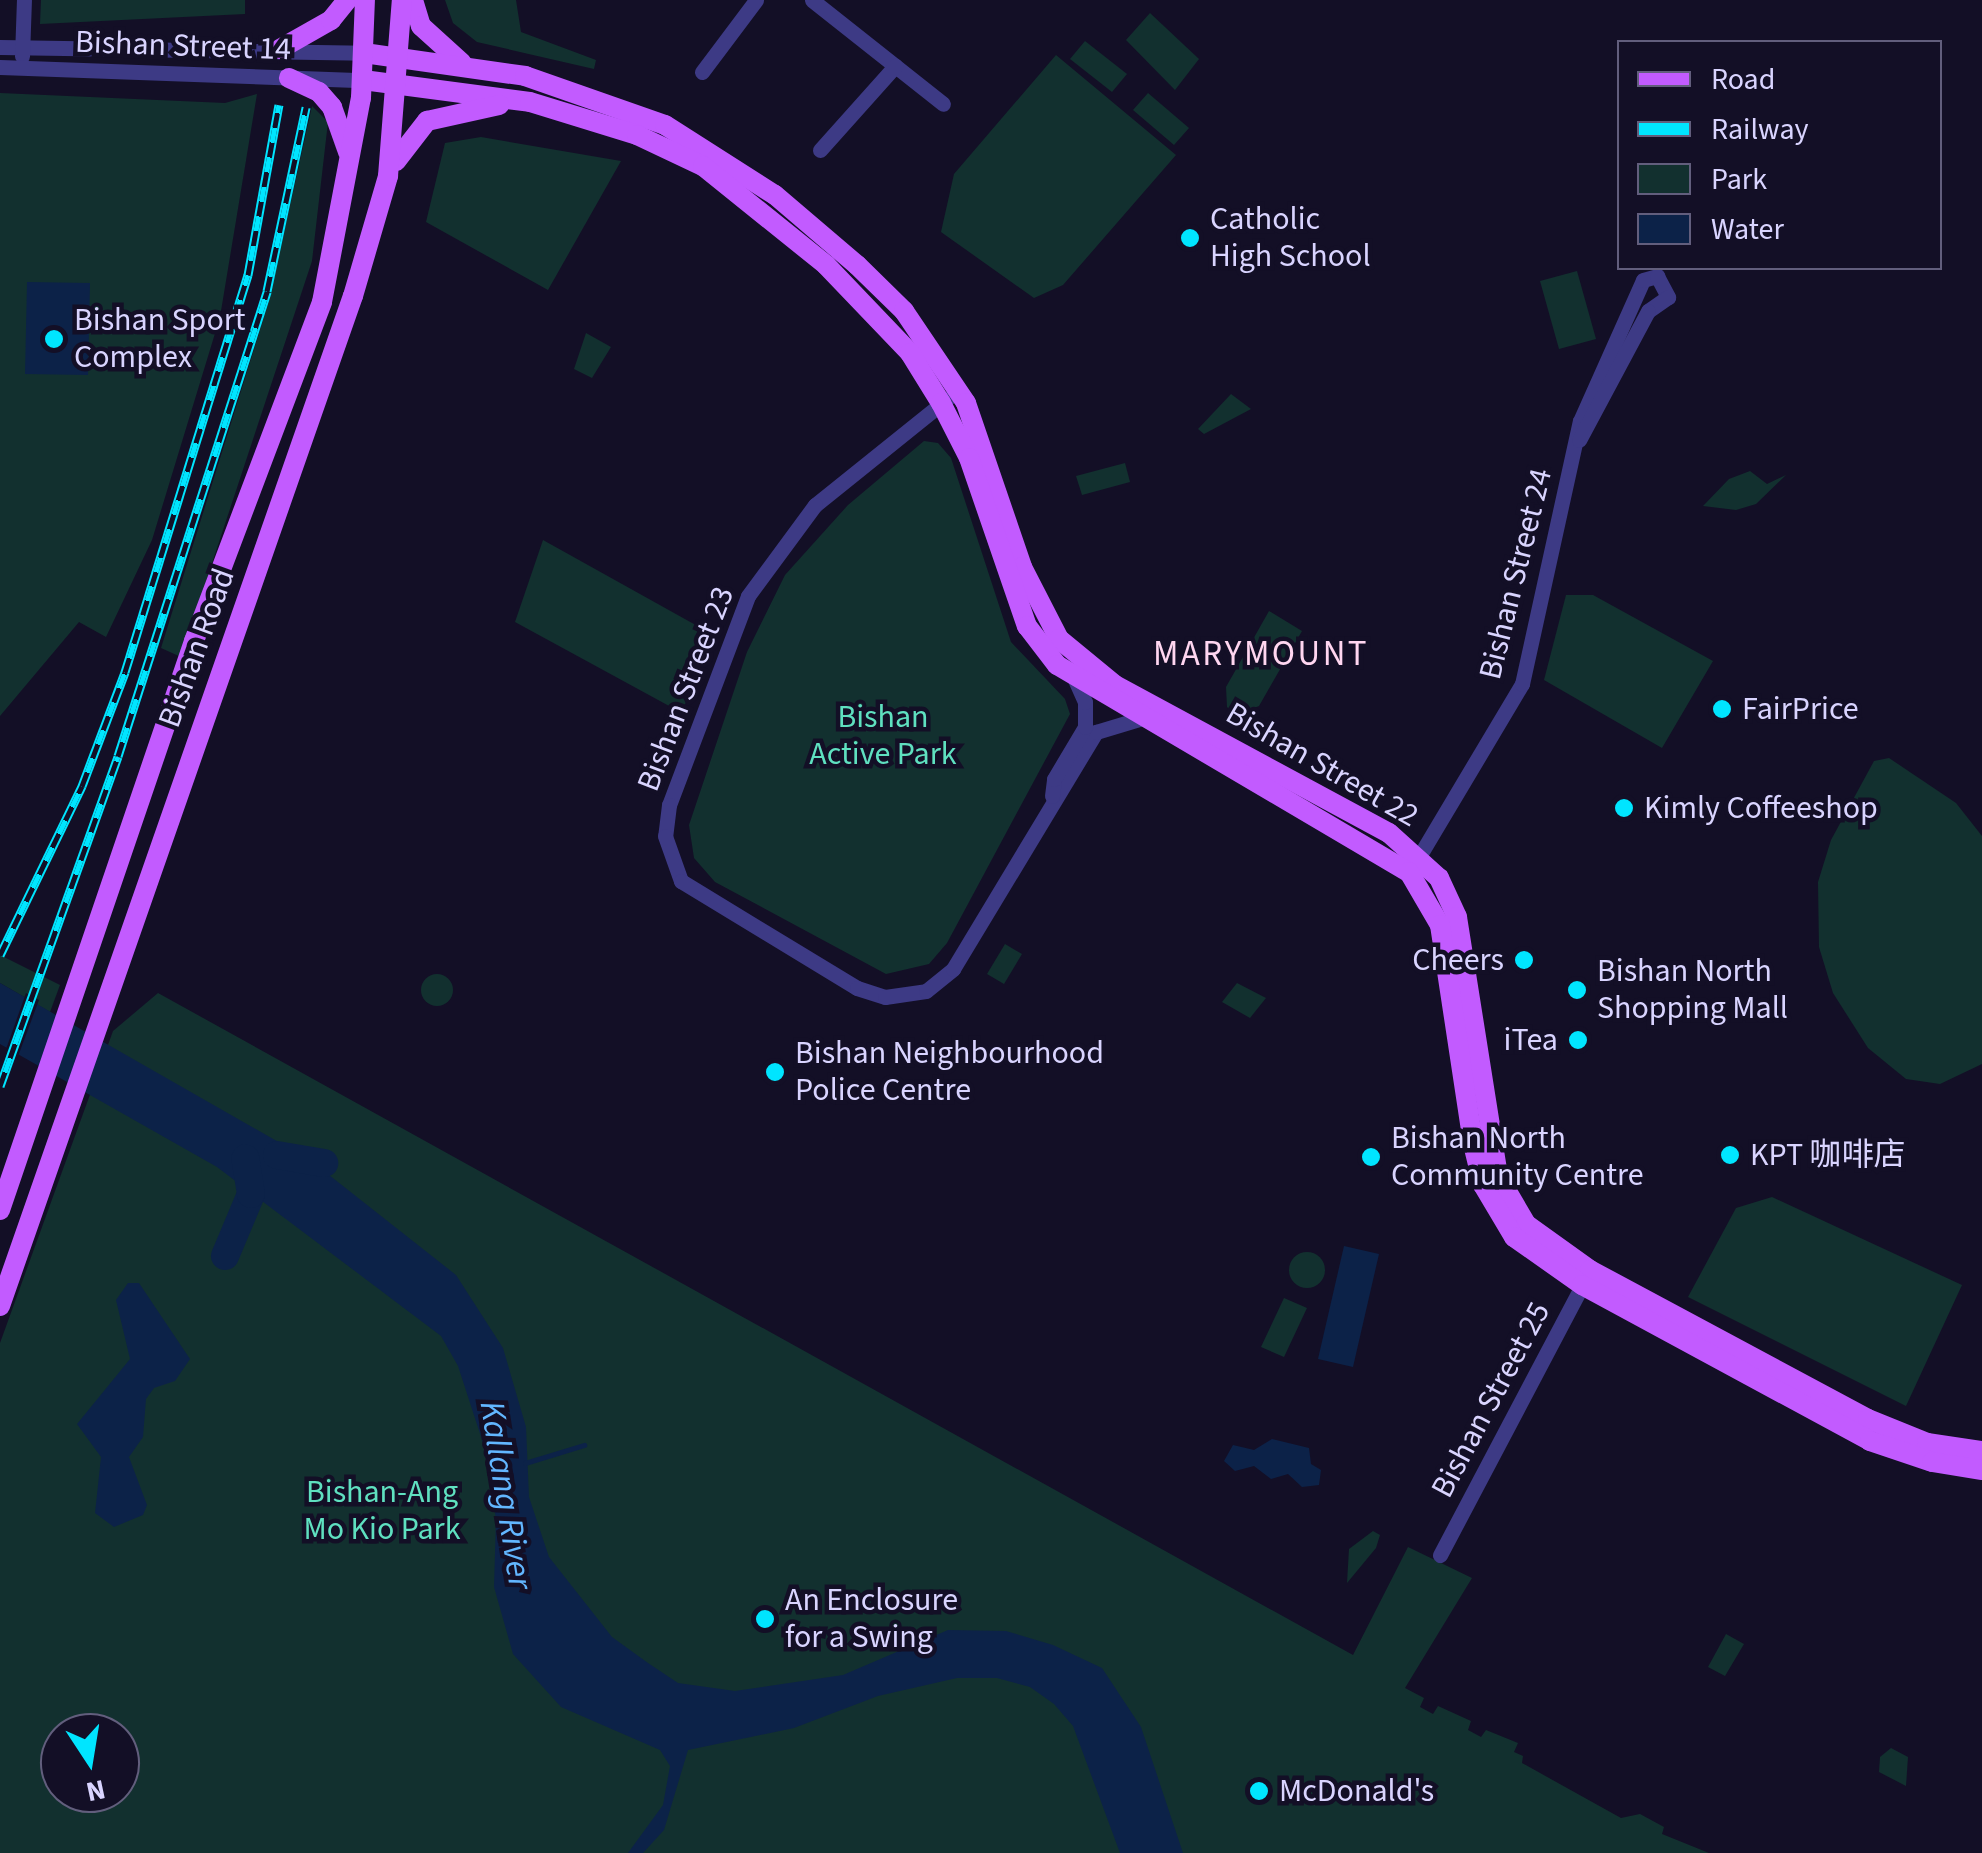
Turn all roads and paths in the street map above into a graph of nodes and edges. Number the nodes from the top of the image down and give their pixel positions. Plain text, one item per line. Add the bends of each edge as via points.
1 (24, 0) edge
2 (347, 0) edge
3 (365, 0) edge
4 (402, 0) edge
5 (413, 0) edge
6 (756, 0) edge
7 (812, 0) edge
8 (0, 47) edge
9 (21, 47) junction
10 (280, 49) junction
11 (364, 53) junction
12 (398, 56) junction
13 (468, 65) junction
14 (895, 66) junction
15 (0, 68) edge
16 (35, 68) junction
17 (702, 72) dead end
18 (290, 78) junction
19 (363, 80) junction
20 (397, 84) junction
21 (530, 102) junction
22 (942, 104) dead end
23 (820, 150) dead end
24 (350, 164) junction
25 (388, 176) junction
26 (950, 397) junction
27 (1578, 440) junction
28 (1075, 680) junction
29 (1139, 719) junction
30 (1052, 796) junction
31 (1415, 865) junction
32 (0, 1210) edge
33 (1586, 1278) junction
34 (0, 1306) edge
35 (1982, 1451) edge
36 (1982, 1470) edge
37 (1440, 1555) dead end

1 - 9 street
2 - 10 main road via 331,20
3 - 11 main road, Bishan Road
4 - 12 main road, Bishan Road
5 - 13 main road via 421,26
6 - 17 street
7 - 14 street
8 - 9 street, Bishan Street 14
9 - 10 street, Bishan Street 14
9 - 16 street via 22,59
10 - 11 street, Bishan Street 14
11 - 12 main road, Bishan Street 22
11 - 19 main road, Bishan Road
12 - 13 main road, Bishan Street 22
12 - 20 main road, Bishan Road
13 - 26 main road, Bishan Street 22 via 595,97 709,150 775,195 904,311
14 - 22 street
14 - 23 street
15 - 16 street, Bishan Street 14
16 - 18 street, Bishan Street 14
18 - 19 street, Bishan Street 14
18 - 24 main road via 332,107
19 - 20 main road, Bishan Street 22
19 - 24 main road, Bishan Road
20 - 21 main road, Bishan Street 22
20 - 25 main road, Bishan Road
21 - 25 main road via 458,109 427,121 406,141
21 - 26 main road, Bishan Street 22 via 604,122 703,166 874,311
24 - 32 main road, Bishan Road via 322,302 194,641
25 - 34 main road, Bishan Road
26 - 28 main road, Bishan Street 22 via 1027,626
26 - 30 street, Bishan Street 23 via 815,505 748,596 670,805 665,836 672,864 695,894 857,988 908,996 953,969
26 - 31 main road, Bishan Street 22 via 994,472 1022,567 1060,639 1115,685
27 - 27 street, Bishan Street 24 via 1580,421 1637,291 1643,280 1657,276 1668,297 1648,311
27 - 31 street, Bishan Street 24 via 1522,684
28 - 29 main road, Bishan Street 22
28 - 30 street, Bishan Street 23 via 1085,702 1085,727 1054,778
29 - 30 street, Bishan Street 23 via 1096,732
29 - 31 main road, Bishan Street 22
31 - 33 main road, Bishan Street 22 via 1457,917 1498,1176 1526,1224
33 - 35 main road, Bishan Street 22 via 1868,1419 1927,1443
33 - 36 main road, Bishan Street 22 via 1870,1442
33 - 37 street, Bishan Street 25

